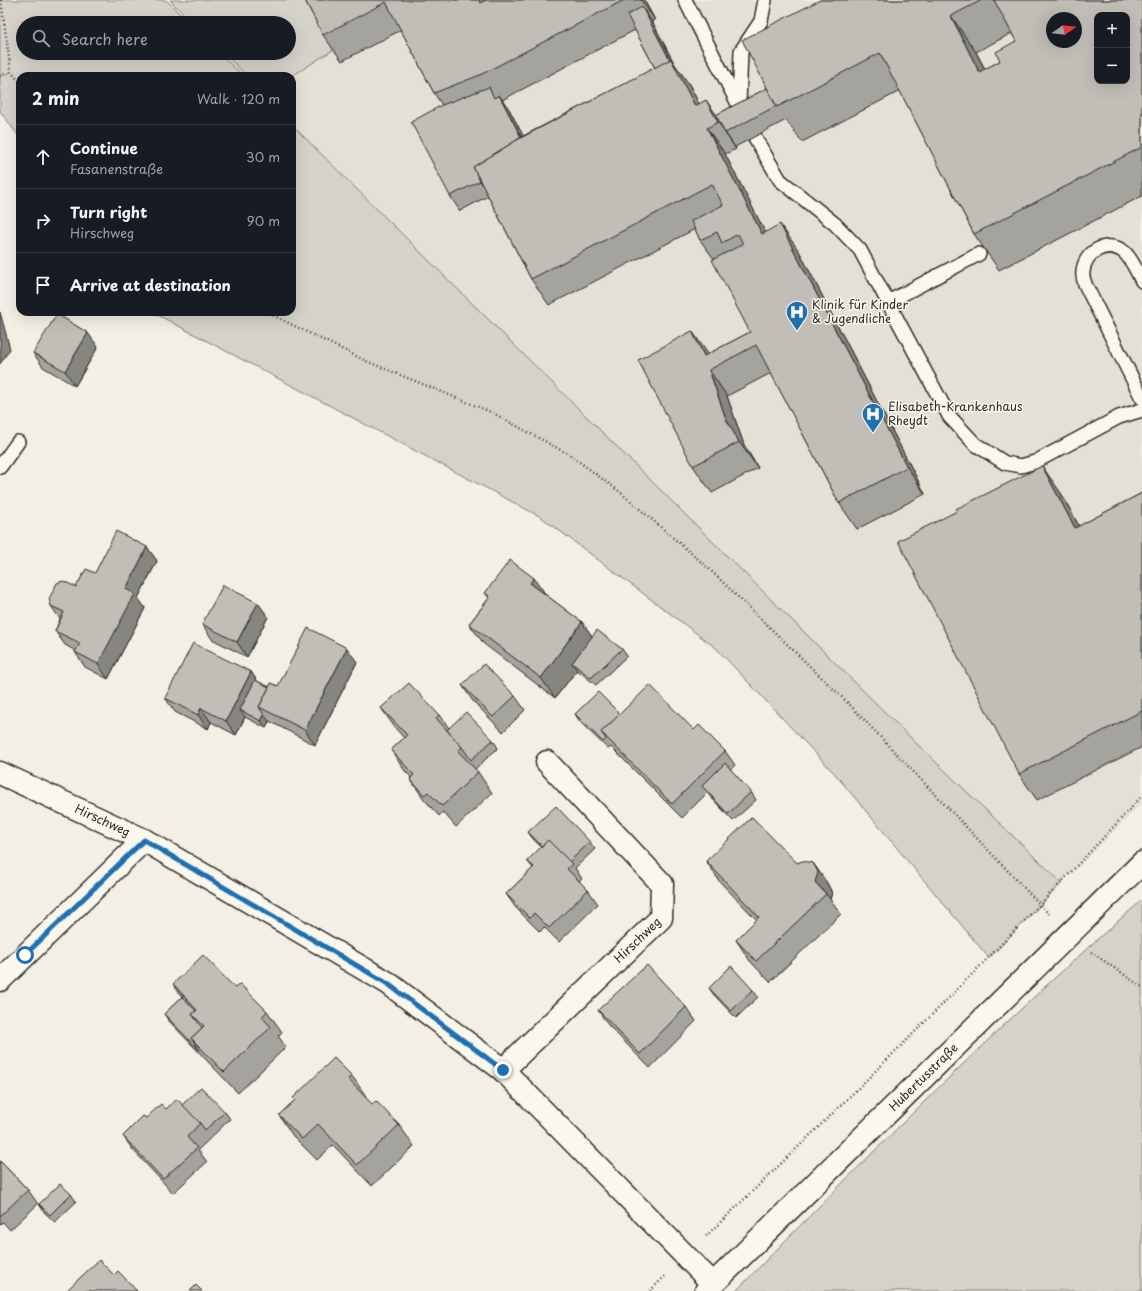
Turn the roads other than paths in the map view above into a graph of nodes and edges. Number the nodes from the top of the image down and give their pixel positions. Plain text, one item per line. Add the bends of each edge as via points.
1 (685, 0) edge
2 (765, 0) edge
3 (739, 105) junction
4 (979, 254) edge
5 (1142, 281) edge
6 (888, 302) junction
7 (1142, 398) edge
8 (1142, 410) edge
9 (18, 442) dead end
10 (0, 467) edge
11 (547, 762) dead end
12 (0, 774) edge
13 (144, 840) junction
14 (1142, 863) edge
15 (0, 980) edge
16 (503, 1070) junction
17 (712, 1289) edge

1 - 3 lane
2 - 3 lane via 761,21 741,51
3 - 6 lane via 780,180 835,224 860,250
4 - 6 lane
5 - 7 lane via 1124,252 1114,247 1102,247 1092,252 1085,262 1082,273 1085,284
6 - 8 lane via 949,416 975,444 1005,463 1021,466 1035,462 1119,417
9 - 10 lane
11 - 16 street, Hirschweg via 662,884 661,918
12 - 13 street, Hirschweg
13 - 15 street
13 - 16 street, Hirschweg via 388,984
14 - 17 street, Hubertusstraße
16 - 17 street, Hirschweg via 686,1255

